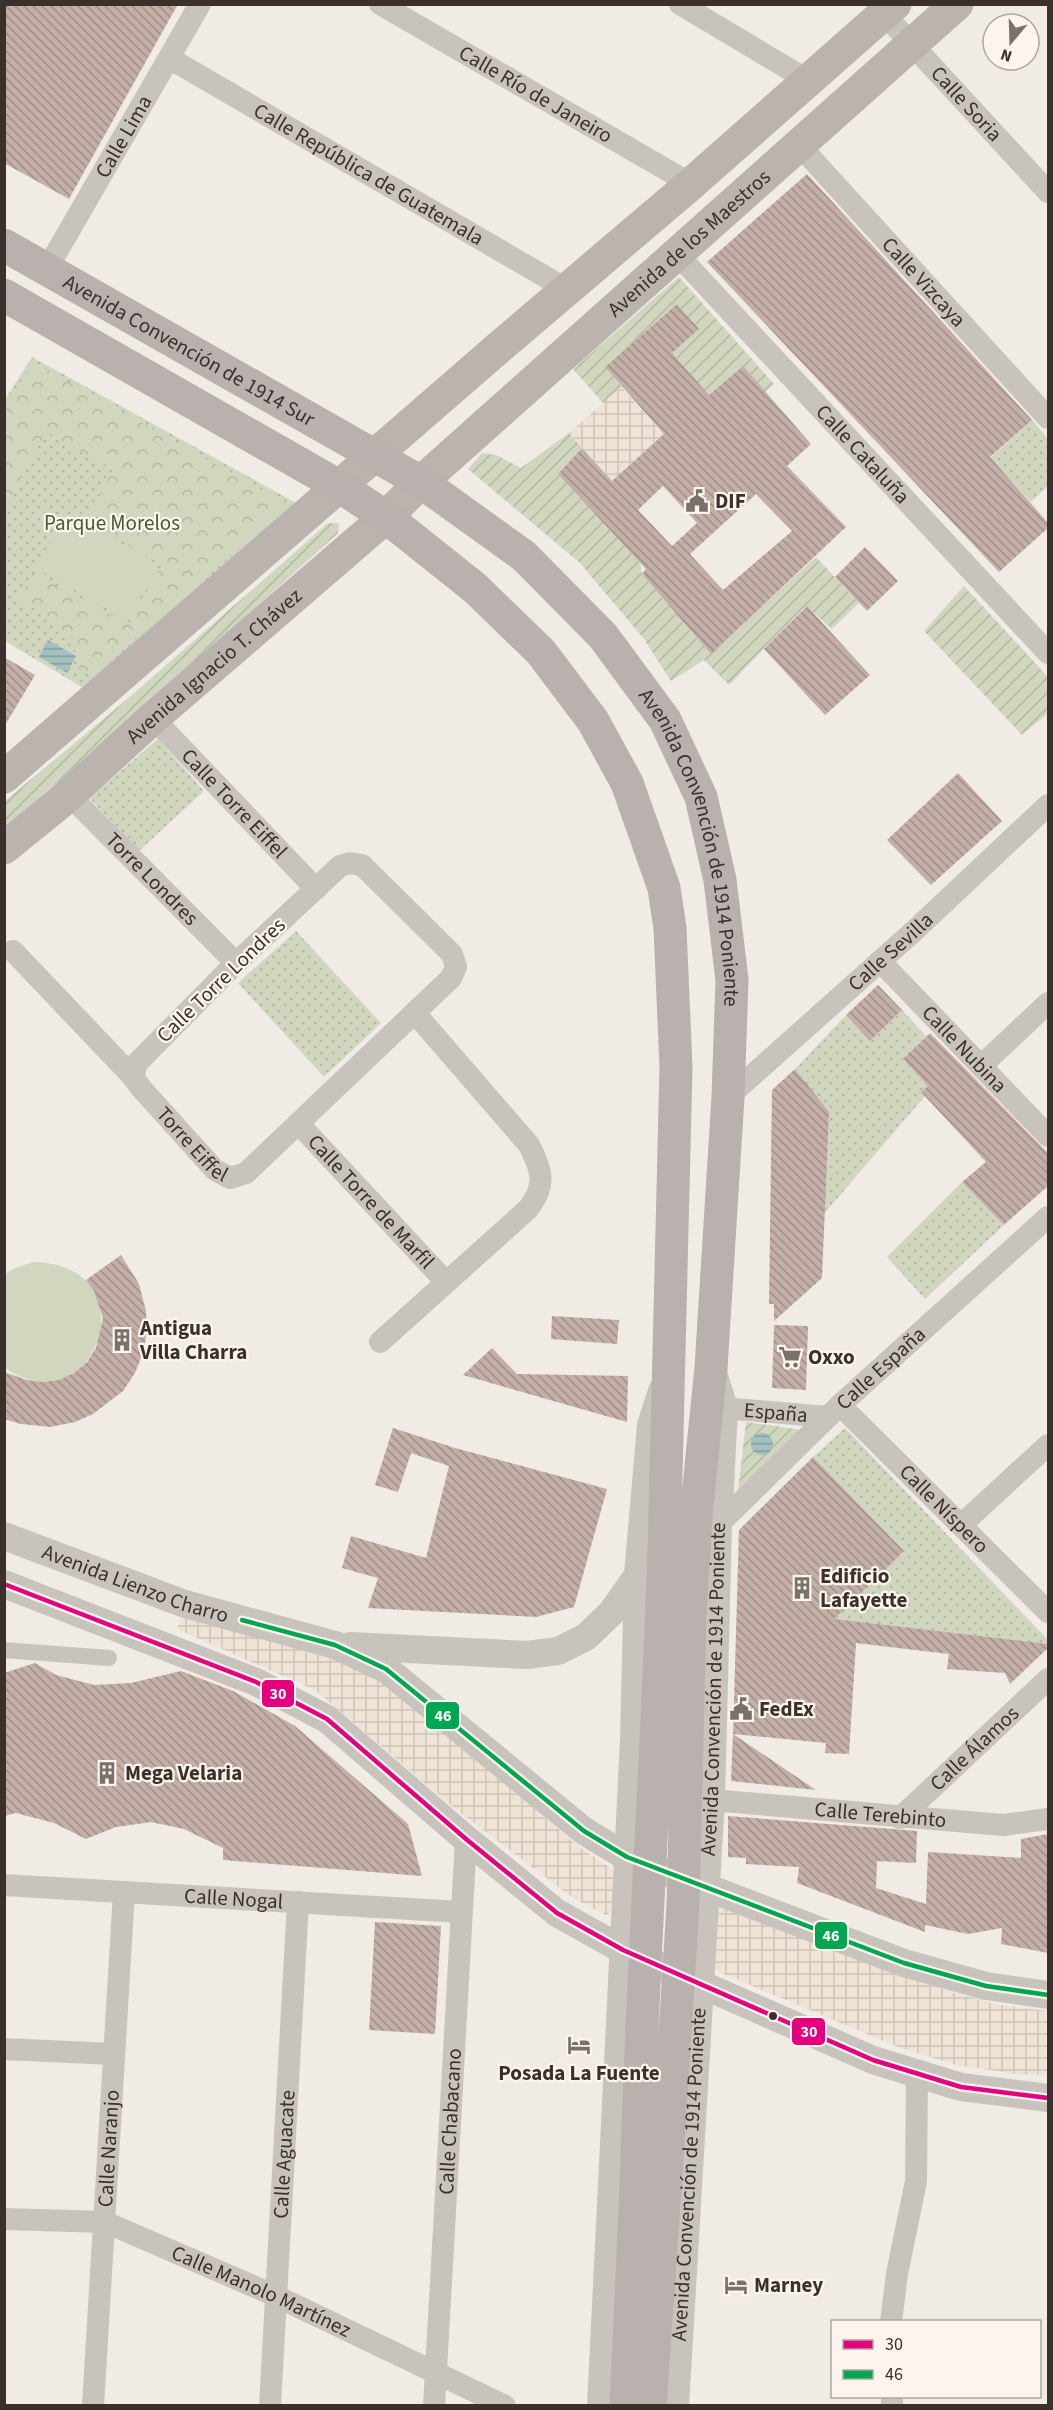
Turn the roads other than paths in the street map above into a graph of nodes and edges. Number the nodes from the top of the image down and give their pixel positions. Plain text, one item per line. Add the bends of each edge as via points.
1 (200, 4) edge
2 (380, 4) edge
3 (680, 4) edge
4 (957, 4) edge
5 (890, 9) edge
6 (913, 45) junction
7 (169, 58) junction
8 (809, 81) junction
9 (800, 146) junction
10 (691, 184) junction
11 (1048, 192) edge
12 (4, 245) edge
13 (677, 254) junction
14 (47, 269) junction
15 (568, 290) junction
16 (4, 295) edge
17 (1048, 418) edge
18 (374, 456) junction
19 (421, 482) junction
20 (339, 486) junction
21 (386, 517) junction
22 (1048, 653) edge
23 (153, 718) junction
24 (4, 777) edge
25 (69, 795) junction
26 (1048, 805) edge
27 (4, 848) edge
28 (316, 889) junction
29 (13, 951) dead end
30 (880, 961) junction
31 (236, 963) junction
32 (1048, 1003) edge
33 (415, 1013) junction
34 (982, 1065) junction
35 (133, 1077) junction
36 (728, 1097) junction
37 (298, 1124) junction
38 (1048, 1136) edge
39 (1048, 1217) edge
40 (446, 1281) junction
41 (380, 1342) dead end
42 (711, 1368) junction
43 (666, 1381) junction
44 (724, 1408) junction
45 (834, 1411) junction
46 (1048, 1445) edge
47 (693, 1518) junction
48 (962, 1524) junction
49 (4, 1536) edge
50 (638, 1575) junction
51 (4, 1584) edge
52 (1048, 1612) edge
53 (335, 1645) junction
54 (4, 1650) edge
55 (109, 1658) dead end
56 (1048, 1679) edge
57 (634, 1740) junction
58 (712, 1740) junction
59 (711, 1800) junction
60 (900, 1818) junction
61 (1048, 1819) edge
62 (466, 1839) junction
63 (627, 1857) junction
64 (4, 1885) edge
65 (708, 1889) junction
66 (124, 1892) junction
67 (298, 1902) junction
68 (461, 1912) junction
69 (622, 1950) junction
70 (702, 1987) junction
71 (1048, 1995) edge
72 (618, 2029) junction
73 (699, 2038) junction
74 (4, 2049) edge
75 (113, 2054) junction
76 (917, 2075) junction
77 (1048, 2098) edge
78 (651, 2188) junction
79 (4, 2219) edge
80 (105, 2222) junction
81 (276, 2296) junction
82 (891, 2320) edge
83 (436, 2374) junction
84 (93, 2406) edge
85 (270, 2406) edge
86 (434, 2406) edge
87 (505, 2406) edge
88 (601, 2406) edge
89 (626, 2406) edge
90 (650, 2406) edge
91 (675, 2406) edge

1 - 7 street, Calle Lima
2 - 10 street, Calle Río de Janeiro
3 - 8 street
4 - 6 main road, Avenida de los Maestros
5 - 6 street, Calle Soria
5 - 8 main road, Avenida de los Maestros
6 - 9 main road, Avenida de los Maestros
6 - 11 street, Calle Soria
7 - 14 street, Calle Lima
7 - 15 street, Calle República de Guatemala
8 - 10 main road, Avenida de los Maestros
9 - 13 main road, Avenida de los Maestros
9 - 17 street, Calle Vizcaya
10 - 15 main road, Avenida de los Maestros
12 - 14 main road, Avenida Convención de 1914 Sur
13 - 19 main road, Avenida de los Maestros
13 - 22 street, Calle Cataluña
14 - 18 main road, Avenida Convención de 1914 Sur
15 - 18 main road, Avenida de los Maestros
16 - 20 main road, Avenida Convención de 1914 Sur
18 - 19 main road, Avenida Convención de 1914 Poniente
18 - 20 main road
19 - 21 main road, Avenida Ignacio T. Chávez
19 - 36 main road, Avenida Convención de 1914 Poniente via 524,556 603,636 665,720 701,797 720,880 732,980
20 - 21 main road, Avenida Convención de 1914 Poniente
20 - 24 main road
21 - 23 main road, Avenida Ignacio T. Chávez
21 - 43 main road, Avenida Convención de 1914 Poniente via 475,588 541,652 587,712 627,783 664,888 670,928 676,1067
23 - 25 main road, Avenida Ignacio T. Chávez
23 - 28 street, Calle Torre Eiffel
25 - 27 main road, Avenida Ignacio T. Chávez
25 - 31 street, Torre Londres
26 - 30 street, Calle Sevilla
28 - 31 street, Calle Torre Londres
28 - 33 street, Torre Eiffel via 340,866 362,865 452,954 456,967 451,978
29 - 35 street, Torre Eiffel
30 - 34 street, Calle Nubina
30 - 36 street, Calle Sevilla
31 - 35 street, Calle Torre Londres via 137,1063
32 - 34 street
33 - 37 street, Torre Eiffel
33 - 40 street via 529,1145 541,1180 537,1197 528,1209
34 - 38 street, Calle Nubina
35 - 37 street, Torre Eiffel via 214,1170 230,1178 246,1173
36 - 42 main road, Avenida Convención de 1914 Poniente
37 - 40 street, Calle Torre de Marfil
39 - 45 street, Calle España
40 - 41 street
42 - 44 street, Avenida Convención de 1914 Poniente
42 - 47 main road, Avenida Convención de 1914 Poniente
43 - 47 main road, Avenida Convención de 1914 Poniente
43 - 50 street, Avenida Convención de 1914 Poniente via 651,1425
44 - 45 street, España
44 - 47 street, Avenida Convención de 1914 Poniente
45 - 47 street, Calle España
45 - 48 street, Calle Níspero
46 - 48 street
47 - 58 street, Avenida Convención de 1914 Poniente
47 - 78 main road, Avenida Convención de 1914 Poniente, bridge via 661,1658 641,1995
48 - 52 street, Calle Níspero
49 - 53 street, Avenida Lienzo Charro via 185,1604
50 - 53 street via 612,1612 586,1637 558,1651 527,1655
50 - 57 street, Avenida Convención de 1914 Poniente
51 - 62 street via 256,1682 327,1719
53 - 63 street, Avenida Lienzo Charro via 386,1669 584,1831
54 - 55 street
56 - 60 street, Calle Álamos
57 - 58 street via 646,1752 675,1761 695,1755
57 - 63 street, Avenida Convención de 1914 Poniente
58 - 59 street, Avenida Convención de 1914 Poniente
59 - 60 street, Calle Terebinto
59 - 65 street, Avenida Convención de 1914 Poniente
60 - 61 street, Calle Terebinto via 1003,1825
62 - 68 street, Calle Chabacano
62 - 69 street via 557,1913
63 - 65 street, Avenida Lienzo Charro
63 - 69 street, Avenida Convención de 1914 Poniente
64 - 66 street, Calle Nogal
65 - 70 street, Avenida Convención de 1914 Poniente
65 - 71 street, Avenida Lienzo Charro via 904,1963 986,1986
66 - 67 street, Calle Nogal
66 - 75 street, Calle Naranjo
67 - 68 street, Calle Nogal
67 - 81 street, Calle Aguacate
68 - 83 street, Calle Chabacano
69 - 70 street
69 - 72 street, Avenida Convención de 1914 Poniente
70 - 73 street, Avenida Convención de 1914 Poniente
70 - 76 street
72 - 73 street via 644,2013 659,2010 694,2027
72 - 88 street, Avenida Convención de 1914 Poniente
73 - 91 street, Avenida Convención de 1914 Poniente
74 - 75 street
75 - 80 street, Calle Naranjo
76 - 77 street via 961,2087
76 - 82 street via 916,2181
78 - 89 main road, Avenida Convención de 1914 Poniente
78 - 90 main road, Avenida Convención de 1914 Poniente
79 - 80 street, Calle Manolo Martínez
80 - 81 street, Calle Manolo Martínez
80 - 84 street, Calle Naranjo
81 - 83 street, Calle Manolo Martínez
81 - 85 street, Calle Aguacate
83 - 86 street, Calle Chabacano
83 - 87 street, Calle Manolo Martínez

